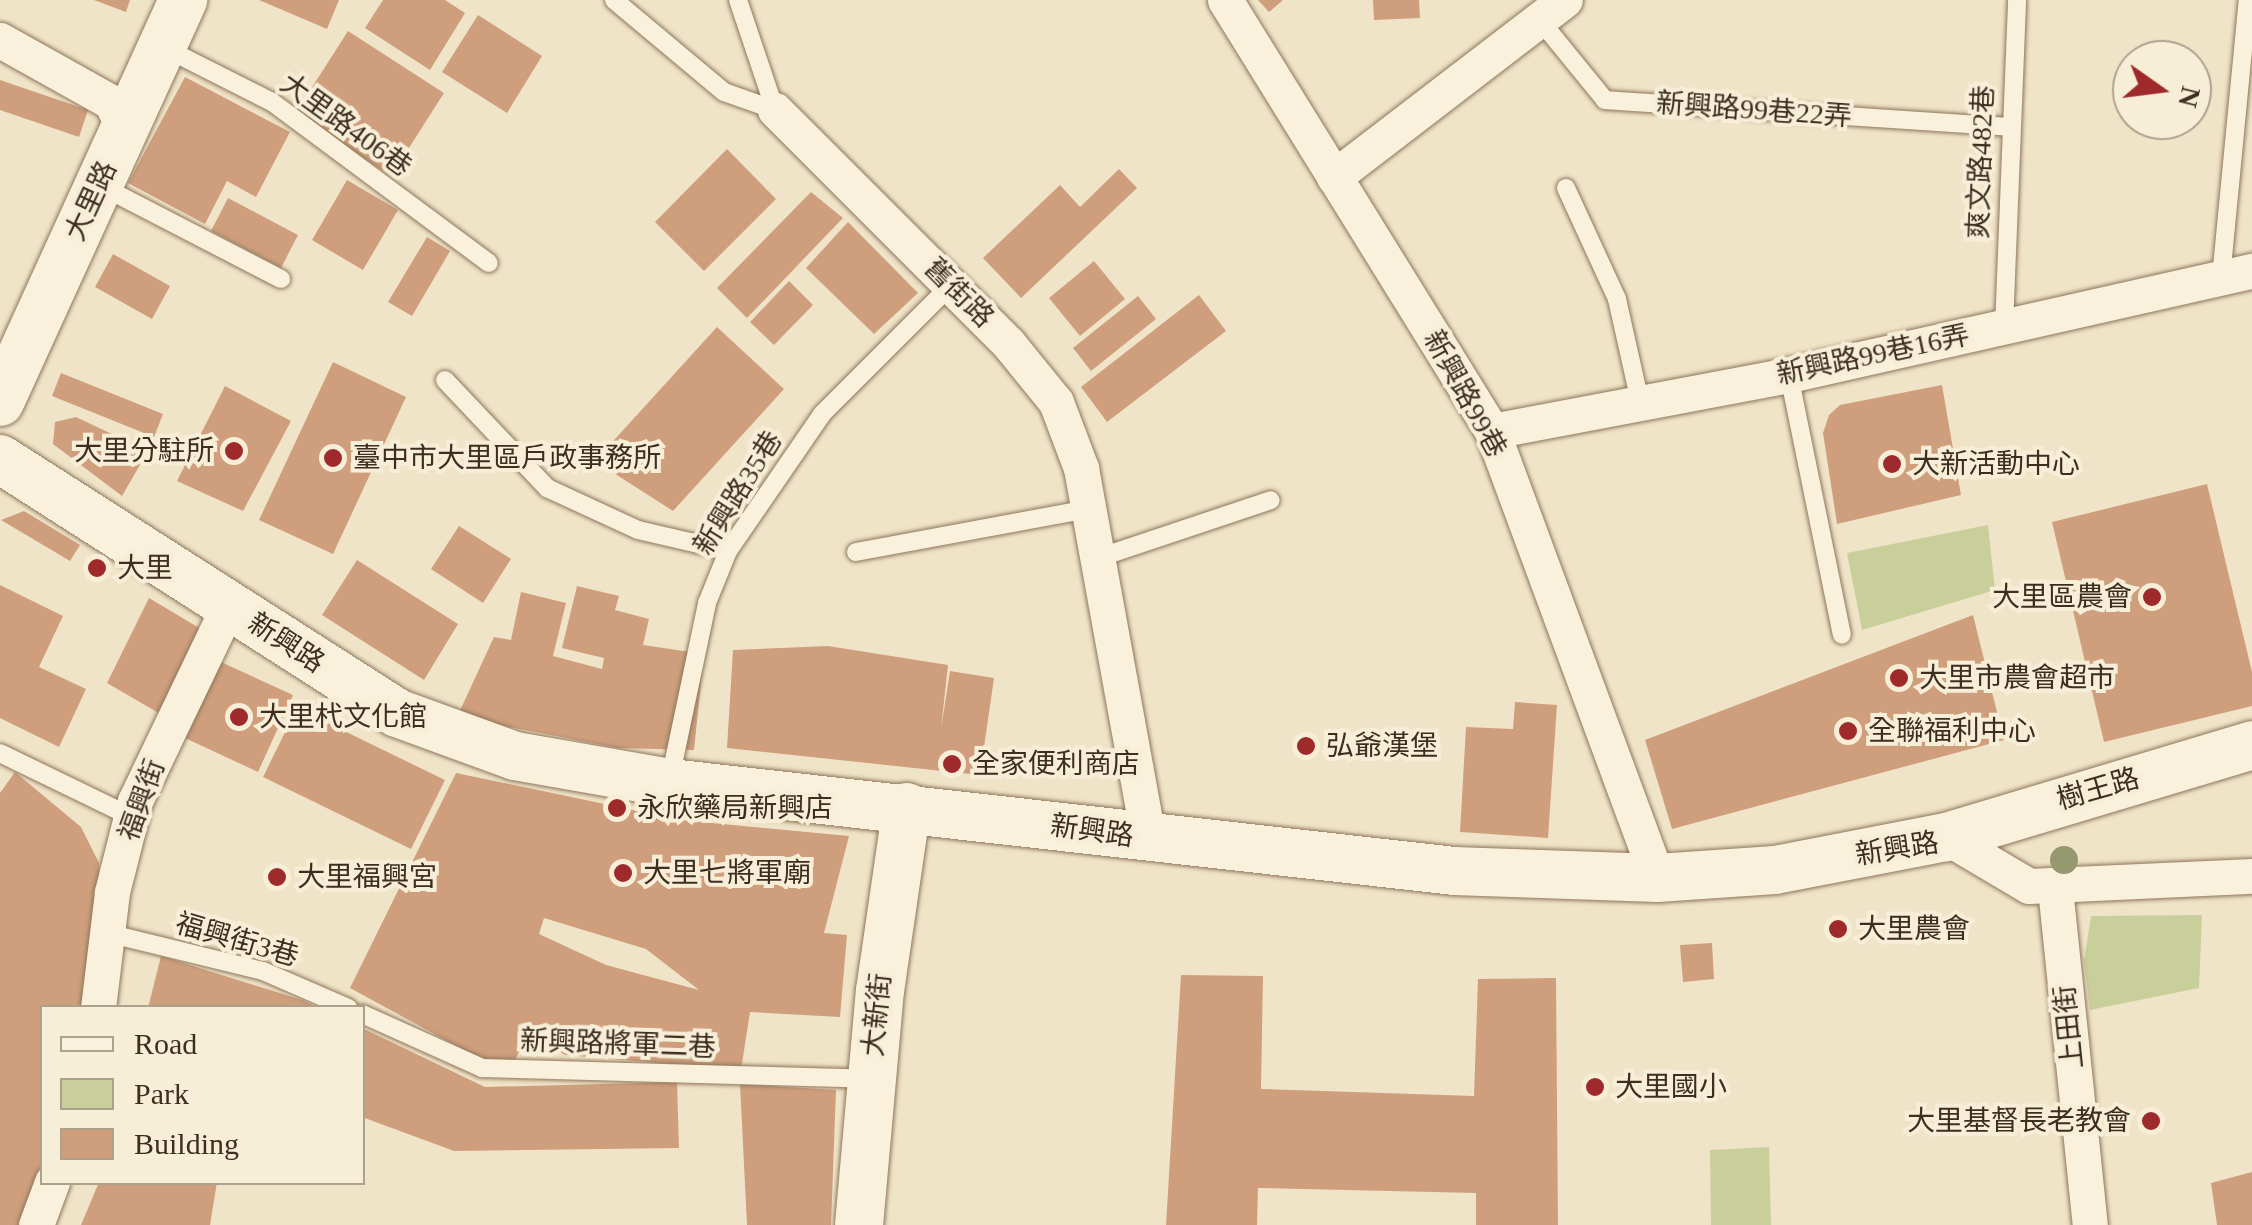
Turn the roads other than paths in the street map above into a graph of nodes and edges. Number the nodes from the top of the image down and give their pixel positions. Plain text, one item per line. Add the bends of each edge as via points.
1 (183, 0) edge
2 (614, 0) edge
3 (738, 0) edge
4 (1225, 0) edge
5 (2016, 0) edge
6 (2248, 0) edge
7 (1552, 9) edge
8 (0, 40) edge
9 (162, 47) junction
10 (775, 110) junction
11 (2008, 128) junction
12 (124, 129) junction
13 (1334, 176) junction
14 (100, 185) junction
15 (1566, 188) dead end
16 (489, 263) dead end
17 (2237, 274) edge
18 (281, 280) dead end
19 (951, 285) junction
20 (2004, 327) junction
21 (1789, 374) junction
22 (445, 380) dead end
23 (0, 402) edge
24 (1640, 402) junction
25 (1492, 431) junction
26 (0, 458) edge
27 (1271, 500) dead end
28 (1089, 509) junction
29 (728, 551) junction
30 (856, 552) dead end
31 (1098, 558) junction
32 (228, 605) junction
33 (1842, 635) dead end
34 (2252, 745) edge
35 (0, 753) edge
36 (670, 783) junction
37 (907, 807) junction
38 (132, 817) junction
39 (1946, 837) junction
40 (1148, 838) junction
41 (2252, 876) edge
42 (1657, 878) junction
43 (2055, 888) junction
44 (107, 933) junction
45 (98, 1005) edge
46 (341, 1005) edge
47 (368, 1016) edge
48 (870, 1079) junction
49 (51, 1185) edge
50 (36, 1225) edge
51 (860, 1225) edge
52 (2090, 1225) edge

1 - 9 street, 大里路
2 - 10 lane, 舊街路 via 724,92
3 - 10 lane, 舊街路
4 - 13 street, 新興路99巷
5 - 11 lane, 爽文路482巷
6 - 17 lane
7 - 11 lane, 新興路99巷22弄 via 1605,100
7 - 13 street, 新興路99巷22弄
8 - 12 street via 111,102
9 - 12 street, 大里路
9 - 16 lane, 大里路406巷 via 272,102
10 - 19 street, 舊街路
11 - 20 lane, 爽文路482巷
12 - 14 street, 大里路
13 - 25 street, 新興路99巷
14 - 18 lane
14 - 23 street, 大里路 via 17,344
15 - 24 lane via 1617,298
17 - 20 street, 新興路99巷16弄
19 - 28 street, 舊街路 via 1056,402
19 - 29 lane, 新興路35巷 via 822,414
20 - 21 street, 新興路99巷16弄
21 - 24 street, 新興路99巷16弄
21 - 33 lane
22 - 29 lane via 547,488 638,530
24 - 25 street, 新興路99巷16弄
25 - 42 street, 新興路99巷
26 - 32 street, 新興路
27 - 31 lane
28 - 30 lane
28 - 31 street, 舊街路
29 - 36 lane, 新興路35巷 via 707,603
31 - 40 street, 舊街路
32 - 36 street, 新興路 via 373,700 443,734 514,756
32 - 38 street, 福興街
34 - 39 street, 樹王路
35 - 38 lane
36 - 37 street, 新興路
37 - 40 street, 新興路
37 - 48 street, 大新街
38 - 44 street, 福興街
39 - 42 street, 新興路 via 1774,870
39 - 43 street, 新興路 via 2012,879
40 - 42 street, 新興路 via 1454,871
41 - 43 street, 新興路
43 - 52 street, 上田街
44 - 45 street, 福興街
44 - 46 lane, 福興街3巷 via 263,971
47 - 48 lane, 新興路將軍二巷 via 482,1068
48 - 51 street, 大新街
49 - 50 street

